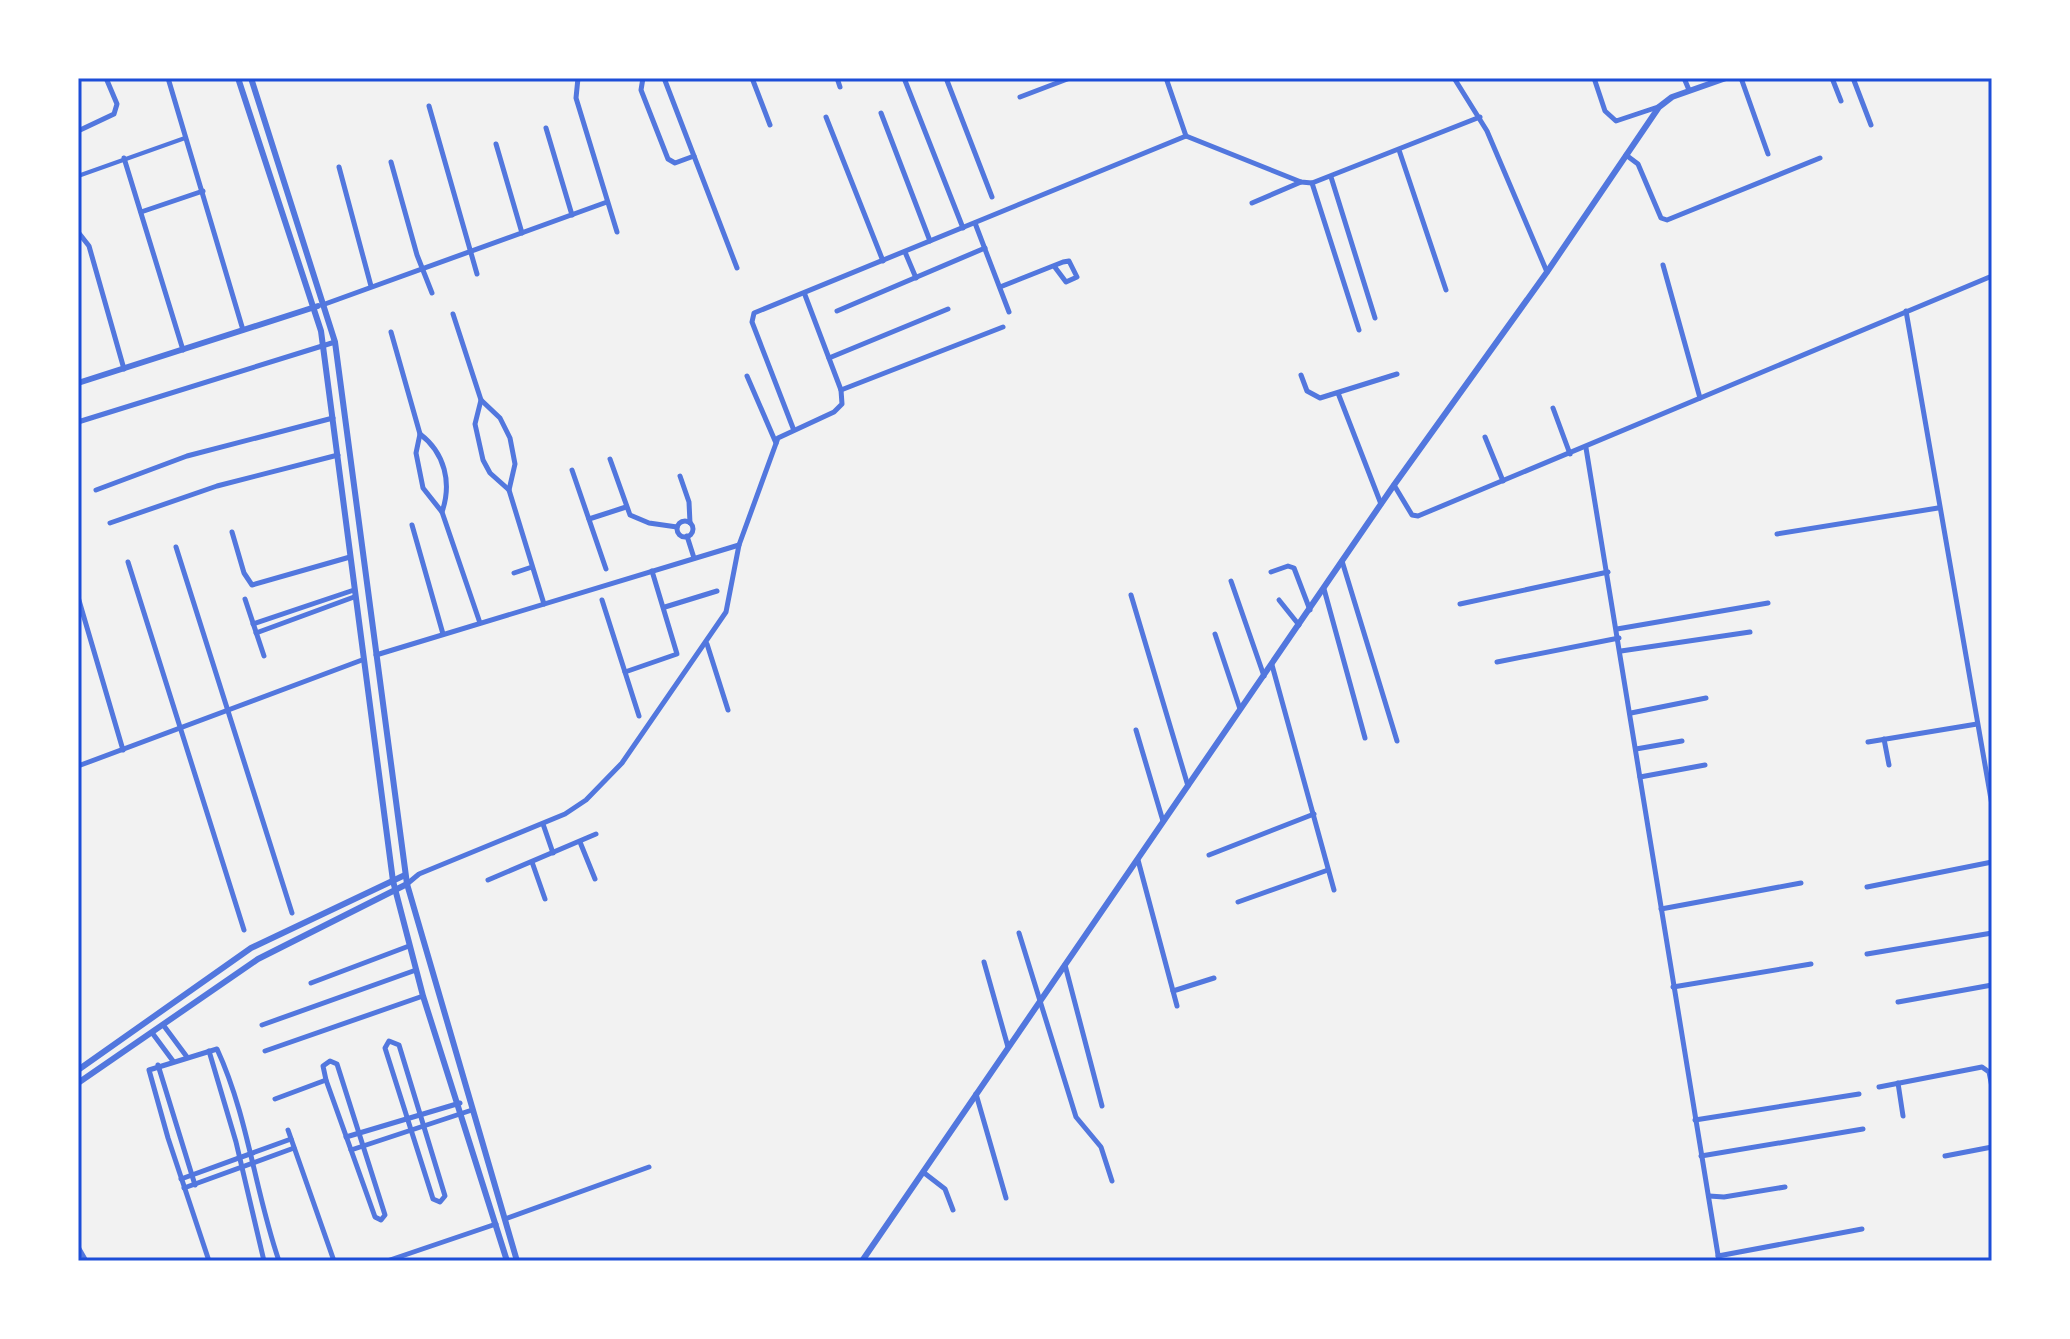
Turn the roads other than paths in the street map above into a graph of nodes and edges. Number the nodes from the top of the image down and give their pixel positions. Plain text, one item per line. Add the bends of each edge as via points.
1 (106, 78) edge
2 (168, 78) edge
3 (238, 78) edge
4 (251, 78) edge
5 (578, 78) edge
6 (643, 78) edge
7 (664, 78) edge
8 (752, 78) edge
9 (837, 78) edge
10 (904, 78) edge
11 (946, 78) edge
12 (1070, 78) edge
13 (1166, 78) edge
14 (1454, 78) edge
15 (1594, 78) edge
16 (1684, 78) edge
17 (1726, 78) edge
18 (1741, 78) edge
19 (1832, 78) edge
20 (1853, 78) edge
21 (840, 87) dead end
22 (254, 89) junction
23 (1689, 90) junction
24 (242, 92) junction
25 (1020, 97) dead end
26 (1841, 101) dead end
27 (429, 106) dead end
28 (1659, 107) junction
29 (881, 113) dead end
30 (826, 117) dead end
31 (1480, 117) junction
32 (770, 125) dead end
33 (1871, 125) dead end
34 (546, 128) dead end
35 (78, 131) edge
36 (1186, 136) junction
37 (188, 138) junction
38 (496, 144) dead end
39 (1399, 150) junction
40 (1768, 154) dead end
41 (1626, 155) junction
42 (694, 156) junction
43 (124, 158) junction
44 (1820, 158) dead end
45 (391, 162) dead end
46 (339, 167) dead end
47 (78, 176) edge
48 (1331, 177) junction
49 (1301, 182) junction
50 (1312, 183) junction
51 (203, 191) junction
52 (992, 197) dead end
53 (607, 202) junction
54 (1252, 203) dead end
55 (141, 212) junction
56 (572, 215) junction
57 (975, 223) junction
58 (963, 228) junction
59 (78, 232) edge
60 (617, 232) dead end
61 (522, 233) junction
62 (930, 241) junction
63 (985, 248) junction
64 (470, 251) junction
65 (905, 252) junction
66 (883, 261) junction
67 (1663, 265) dead end
68 (1054, 266) junction
69 (422, 268) junction
70 (737, 268) dead end
71 (1547, 272) junction
72 (477, 274) dead end
73 (1992, 276) edge
74 (916, 278) junction
75 (371, 286) junction
76 (1000, 287) junction
77 (1446, 290) dead end
78 (432, 293) dead end
79 (805, 295) junction
80 (325, 304) junction
81 (315, 308) junction
82 (948, 309) dead end
83 (837, 311) dead end
84 (1906, 311) junction
85 (1009, 312) dead end
86 (453, 314) dead end
87 (1375, 318) dead end
88 (1003, 327) dead end
89 (1359, 330) dead end
90 (244, 332) junction
91 (391, 332) dead end
92 (335, 342) junction
93 (323, 346) junction
94 (183, 351) junction
95 (829, 358) junction
96 (124, 369) junction
97 (1397, 374) dead end
98 (1301, 375) dead end
99 (747, 376) dead end
100 (78, 383) edge
101 (841, 390) junction
102 (1338, 393) junction
103 (1700, 398) junction
104 (481, 400) junction
105 (1553, 408) dead end
106 (333, 418) junction
107 (78, 422) edge
108 (793, 429) junction
109 (420, 434) junction
110 (1485, 437) dead end
111 (776, 443) junction
112 (1586, 448) junction
113 (1570, 454) junction
114 (338, 455) junction
115 (610, 459) dead end
116 (572, 470) dead end
117 (680, 476) dead end
118 (1503, 481) junction
119 (1394, 485) junction
120 (96, 490) dead end
121 (509, 490) junction
122 (1381, 504) junction
123 (626, 507) junction
124 (1938, 508) junction
125 (442, 512) junction
126 (589, 519) junction
127 (110, 523) dead end
128 (690, 523) junction
129 (412, 525) dead end
130 (677, 527) junction
131 (232, 532) dead end
132 (1777, 534) dead end
133 (687, 536) junction
134 (739, 545) junction
135 (176, 547) dead end
136 (350, 557) junction
137 (694, 558) junction
138 (1342, 561) junction
139 (128, 562) dead end
140 (533, 567) junction
141 (606, 569) dead end
142 (652, 571) junction
143 (1271, 572) dead end
144 (1608, 572) junction
145 (514, 573) dead end
146 (1231, 581) dead end
147 (1324, 589) junction
148 (717, 591) dead end
149 (354, 594) junction
150 (1131, 595) dead end
151 (245, 599) dead end
152 (78, 600) edge
153 (602, 600) dead end
154 (1279, 600) dead end
155 (1768, 603) dead end
156 (544, 604) junction
157 (1460, 604) dead end
158 (665, 607) junction
159 (1310, 610) junction
160 (480, 623) junction
161 (253, 624) junction
162 (1299, 625) junction
163 (1617, 629) junction
164 (1750, 632) dead end
165 (256, 633) junction
166 (443, 634) junction
167 (1215, 634) dead end
168 (1619, 638) junction
169 (706, 643) junction
170 (1621, 651) junction
171 (375, 655) junction
172 (264, 656) dead end
173 (362, 660) junction
174 (1497, 662) dead end
175 (1272, 665) junction
176 (625, 672) junction
177 (1264, 676) junction
178 (1706, 698) dead end
179 (728, 710) dead end
180 (228, 711) junction
181 (1241, 711) junction
182 (1631, 713) junction
183 (639, 716) dead end
184 (1977, 724) junction
185 (179, 729) junction
186 (1136, 730) dead end
187 (1365, 738) dead end
188 (1884, 739) junction
189 (1397, 741) dead end
190 (1682, 741) dead end
191 (1868, 742) dead end
192 (1636, 749) junction
193 (123, 750) junction
194 (1705, 765) dead end
195 (1889, 765) dead end
196 (78, 766) edge
197 (1640, 777) junction
198 (1188, 786) junction
199 (1992, 805) edge
200 (1314, 814) junction
201 (1163, 821) junction
202 (543, 824) junction
203 (596, 834) dead end
204 (580, 842) junction
205 (553, 853) junction
206 (1209, 855) dead end
207 (1137, 859) junction
208 (532, 862) junction
209 (1992, 862) edge
210 (1328, 870) junction
211 (419, 874) junction
212 (405, 875) junction
213 (595, 879) dead end
214 (488, 880) dead end
215 (393, 881) junction
216 (1801, 883) dead end
217 (407, 884) junction
218 (1867, 887) dead end
219 (1334, 890) dead end
220 (395, 891) junction
221 (545, 899) dead end
222 (1238, 902) dead end
223 (1661, 909) junction
224 (292, 913) dead end
225 (244, 930) dead end
226 (1019, 933) dead end
227 (1992, 933) edge
228 (409, 946) junction
229 (251, 948) junction
230 (1867, 954) dead end
231 (258, 959) junction
232 (984, 962) dead end
233 (1065, 964) junction
234 (1811, 964) dead end
235 (416, 970) junction
236 (1214, 978) dead end
237 (311, 983) dead end
238 (1992, 985) edge
239 (1673, 987) junction
240 (1173, 991) junction
241 (423, 996) junction
242 (1040, 1000) junction
243 (1898, 1002) dead end
244 (1177, 1006) dead end
245 (262, 1025) dead end
246 (164, 1026) junction
247 (153, 1034) junction
248 (1008, 1047) junction
249 (209, 1051) junction
250 (265, 1051) dead end
251 (187, 1057) junction
252 (173, 1061) junction
253 (158, 1065) junction
254 (78, 1070) edge
255 (326, 1080) junction
256 (78, 1083) edge
257 (1898, 1083) junction
258 (1992, 1084) edge
259 (1879, 1087) dead end
260 (976, 1094) junction
261 (1859, 1094) dead end
262 (275, 1099) dead end
263 (460, 1103) junction
264 (1102, 1106) dead end
265 (472, 1110) junction
266 (463, 1113) junction
267 (420, 1116) junction
268 (1903, 1116) dead end
269 (407, 1117) junction
270 (1695, 1120) junction
271 (423, 1126) junction
272 (1863, 1129) dead end
273 (288, 1130) dead end
274 (411, 1130) junction
275 (358, 1133) junction
276 (346, 1137) junction
277 (291, 1139) junction
278 (362, 1146) junction
279 (1992, 1147) edge
280 (294, 1148) junction
281 (351, 1150) junction
282 (251, 1155) junction
283 (1701, 1156) junction
284 (1945, 1156) dead end
285 (240, 1159) junction
286 (251, 1165) junction
287 (649, 1167) dead end
288 (241, 1170) junction
289 (923, 1172) junction
290 (192, 1176) junction
291 (181, 1179) junction
292 (1112, 1181) dead end
293 (195, 1185) junction
294 (1785, 1187) dead end
295 (184, 1188) junction
296 (1709, 1196) junction
297 (1006, 1198) dead end
298 (953, 1210) dead end
299 (505, 1219) junction
300 (496, 1224) junction
301 (268, 1228) junction
302 (1862, 1229) dead end
303 (255, 1232) junction
304 (78, 1247) edge
305 (1719, 1258) edge
306 (86, 1261) edge
307 (209, 1261) edge
308 (264, 1261) edge
309 (279, 1261) edge
310 (334, 1261) edge
311 (387, 1261) edge
312 (507, 1261) edge
313 (517, 1261) edge
314 (862, 1261) edge

1 - 35 street via 117,104 114,114
2 - 37 street
3 - 24 street
4 - 22 street
5 - 53 street via 576,98
6 - 42 street via 640,85 668,159 675,163
7 - 42 street
8 - 32 street
9 - 21 street
10 - 58 street
11 - 52 street
12 - 25 street
13 - 36 street
14 - 31 street
15 - 28 street via 1605,111 1616,121
16 - 23 street
17 - 23 street
18 - 40 street
19 - 26 street
20 - 33 street
22 - 24 street
22 - 80 street
23 - 28 street
24 - 81 street
27 - 64 street
28 - 41 street
29 - 62 street
30 - 66 street
31 - 39 street
31 - 71 street
34 - 56 street
36 - 49 street
36 - 57 street
37 - 43 street
37 - 51 street
38 - 61 street
39 - 48 street
39 - 77 street
41 - 44 street via 1638,164 1665,220
41 - 71 street
42 - 70 street
43 - 47 street
43 - 55 street
45 - 69 street
46 - 75 street
48 - 50 street
48 - 87 street
49 - 50 street
49 - 54 street
50 - 89 street
51 - 55 street
51 - 90 street
53 - 56 street
53 - 60 street
55 - 94 street
56 - 61 street
57 - 58 street
57 - 63 street
58 - 62 street
59 - 96 street via 89,246
61 - 64 street
62 - 65 street
63 - 74 street
63 - 76 street
64 - 69 street
64 - 72 street
65 - 66 street
65 - 74 street
66 - 79 street
67 - 103 street
68 - 68 street via 1069,261 1077,277 1066,282
68 - 76 street
69 - 75 street
69 - 78 street
71 - 119 street
73 - 84 street
74 - 83 street
75 - 80 street
76 - 85 street
79 - 95 street
79 - 108 street via 751,316
80 - 81 street
80 - 92 street
81 - 90 street
81 - 93 street
82 - 95 street
84 - 103 street
84 - 124 street
86 - 104 street
88 - 101 street
90 - 94 street
91 - 109 street
92 - 93 street
92 - 171 street
93 - 106 street
93 - 107 street
94 - 96 street
95 - 101 street
96 - 100 street
97 - 102 street
98 - 102 street via 1313,397
99 - 111 street
101 - 108 street via 842,404 834,412
102 - 122 street
103 - 112 street
104 - 121 street via 500,418 510,438 515,464
104 - 121 street via 475,424 483,460
105 - 113 street
106 - 114 street
106 - 120 street via 187,456
108 - 111 street
109 - 125 street via 416,453 423,488
109 - 125 street via 443,465 448,496
110 - 118 street
111 - 134 street
112 - 113 street
112 - 144 street
113 - 118 street
114 - 127 street via 217,486
114 - 136 street
115 - 123 street
116 - 126 street
117 - 128 street
118 - 119 street via 1416,517
119 - 122 street
121 - 140 street
122 - 138 street
123 - 126 street
123 - 130 street via 636,519
124 - 132 street
124 - 184 street
125 - 160 street
126 - 141 street
128 - 130 street
128 - 133 street
129 - 166 street
130 - 133 street
131 - 136 street via 252,585
133 - 137 street
134 - 137 street
134 - 169 street via 730,603
135 - 180 street
136 - 149 street
137 - 142 street
138 - 147 street
138 - 189 street
139 - 185 street
140 - 145 street
140 - 156 street
142 - 156 street
142 - 158 street
143 - 159 street via 1294,568
144 - 157 street
144 - 163 street
146 - 177 street
147 - 159 street
147 - 187 street
148 - 158 street
149 - 161 street
149 - 165 street
149 - 173 street
150 - 198 street
151 - 161 street
152 - 193 street
153 - 176 street
154 - 162 street
155 - 163 street
156 - 160 street
158 - 176 street via 677,654
159 - 162 street
160 - 166 street
161 - 165 street
162 - 175 street
163 - 168 street
164 - 170 street
165 - 172 street
166 - 171 street
167 - 181 street
168 - 170 street
168 - 174 street
169 - 179 street
169 - 202 street via 606,781 586,800
170 - 182 street
171 - 212 street
173 - 180 street
173 - 215 street
175 - 177 street
175 - 200 street
176 - 183 street
177 - 181 street
178 - 182 street
180 - 185 street
180 - 224 street
181 - 198 street
182 - 192 street
184 - 188 street
184 - 199 street
185 - 193 street
185 - 225 street
186 - 201 street
188 - 191 street
188 - 195 street
190 - 192 street
192 - 197 street
193 - 196 street
194 - 197 street
197 - 223 street
198 - 201 street
200 - 206 street
200 - 210 street
201 - 207 street
202 - 205 street
202 - 211 street
203 - 204 street
204 - 205 street
204 - 213 street
205 - 208 street
207 - 233 street
207 - 240 street
208 - 214 street
208 - 221 street
209 - 218 street
210 - 219 street
210 - 222 street
211 - 212 street
211 - 217 street
212 - 215 street
212 - 217 street
215 - 220 street
215 - 229 street
216 - 223 street
217 - 220 street
217 - 265 street
220 - 228 street
220 - 231 street
223 - 239 street
226 - 242 street
227 - 230 street
228 - 235 street
228 - 237 street
229 - 231 street
229 - 254 street
231 - 246 street
232 - 248 street
233 - 242 street
233 - 264 street
234 - 239 street
235 - 241 street
235 - 245 street
236 - 240 street
238 - 243 street
239 - 270 street
240 - 244 street
241 - 250 street
241 - 263 street
242 - 248 street
242 - 292 street via 1076,1117 1101,1147
246 - 247 street
246 - 251 street
247 - 252 street
247 - 256 street
248 - 260 street
249 - 251 street
249 - 282 street via 217,1049
249 - 285 street
251 - 252 street
252 - 253 street
253 - 290 street
253 - 291 street via 149,1070
255 - 262 street
255 - 275 street via 323,1066 335,1062
255 - 276 street
257 - 258 street via 1982,1067
257 - 259 street
257 - 268 street
260 - 289 street
260 - 297 street
261 - 270 street
263 - 266 street
263 - 267 street
265 - 266 street
265 - 299 street
266 - 271 street
266 - 300 street
267 - 269 street
267 - 269 street via 398,1043 389,1041 385,1048
267 - 271 street
269 - 274 street
269 - 275 street
270 - 283 street
271 - 274 street
271 - 274 street via 445,1196 440,1202 433,1199
272 - 283 street
273 - 277 street
274 - 278 street
275 - 276 street
275 - 278 street
276 - 281 street
277 - 280 street
277 - 282 street
278 - 281 street
278 - 281 street via 385,1215 381,1220 375,1217
279 - 284 street
280 - 286 street
280 - 310 street
282 - 285 street
282 - 286 street
283 - 296 street
285 - 288 street
285 - 290 street
286 - 288 street
286 - 301 street
287 - 299 street
288 - 293 street
288 - 303 street
289 - 298 street via 945,1189
289 - 314 street
290 - 291 street
290 - 293 street
291 - 295 street
293 - 295 street
294 - 296 street
295 - 307 street
296 - 305 street
299 - 313 street
300 - 311 street
300 - 312 street
301 - 303 street
301 - 309 street
302 - 305 street
303 - 308 street
304 - 306 street

